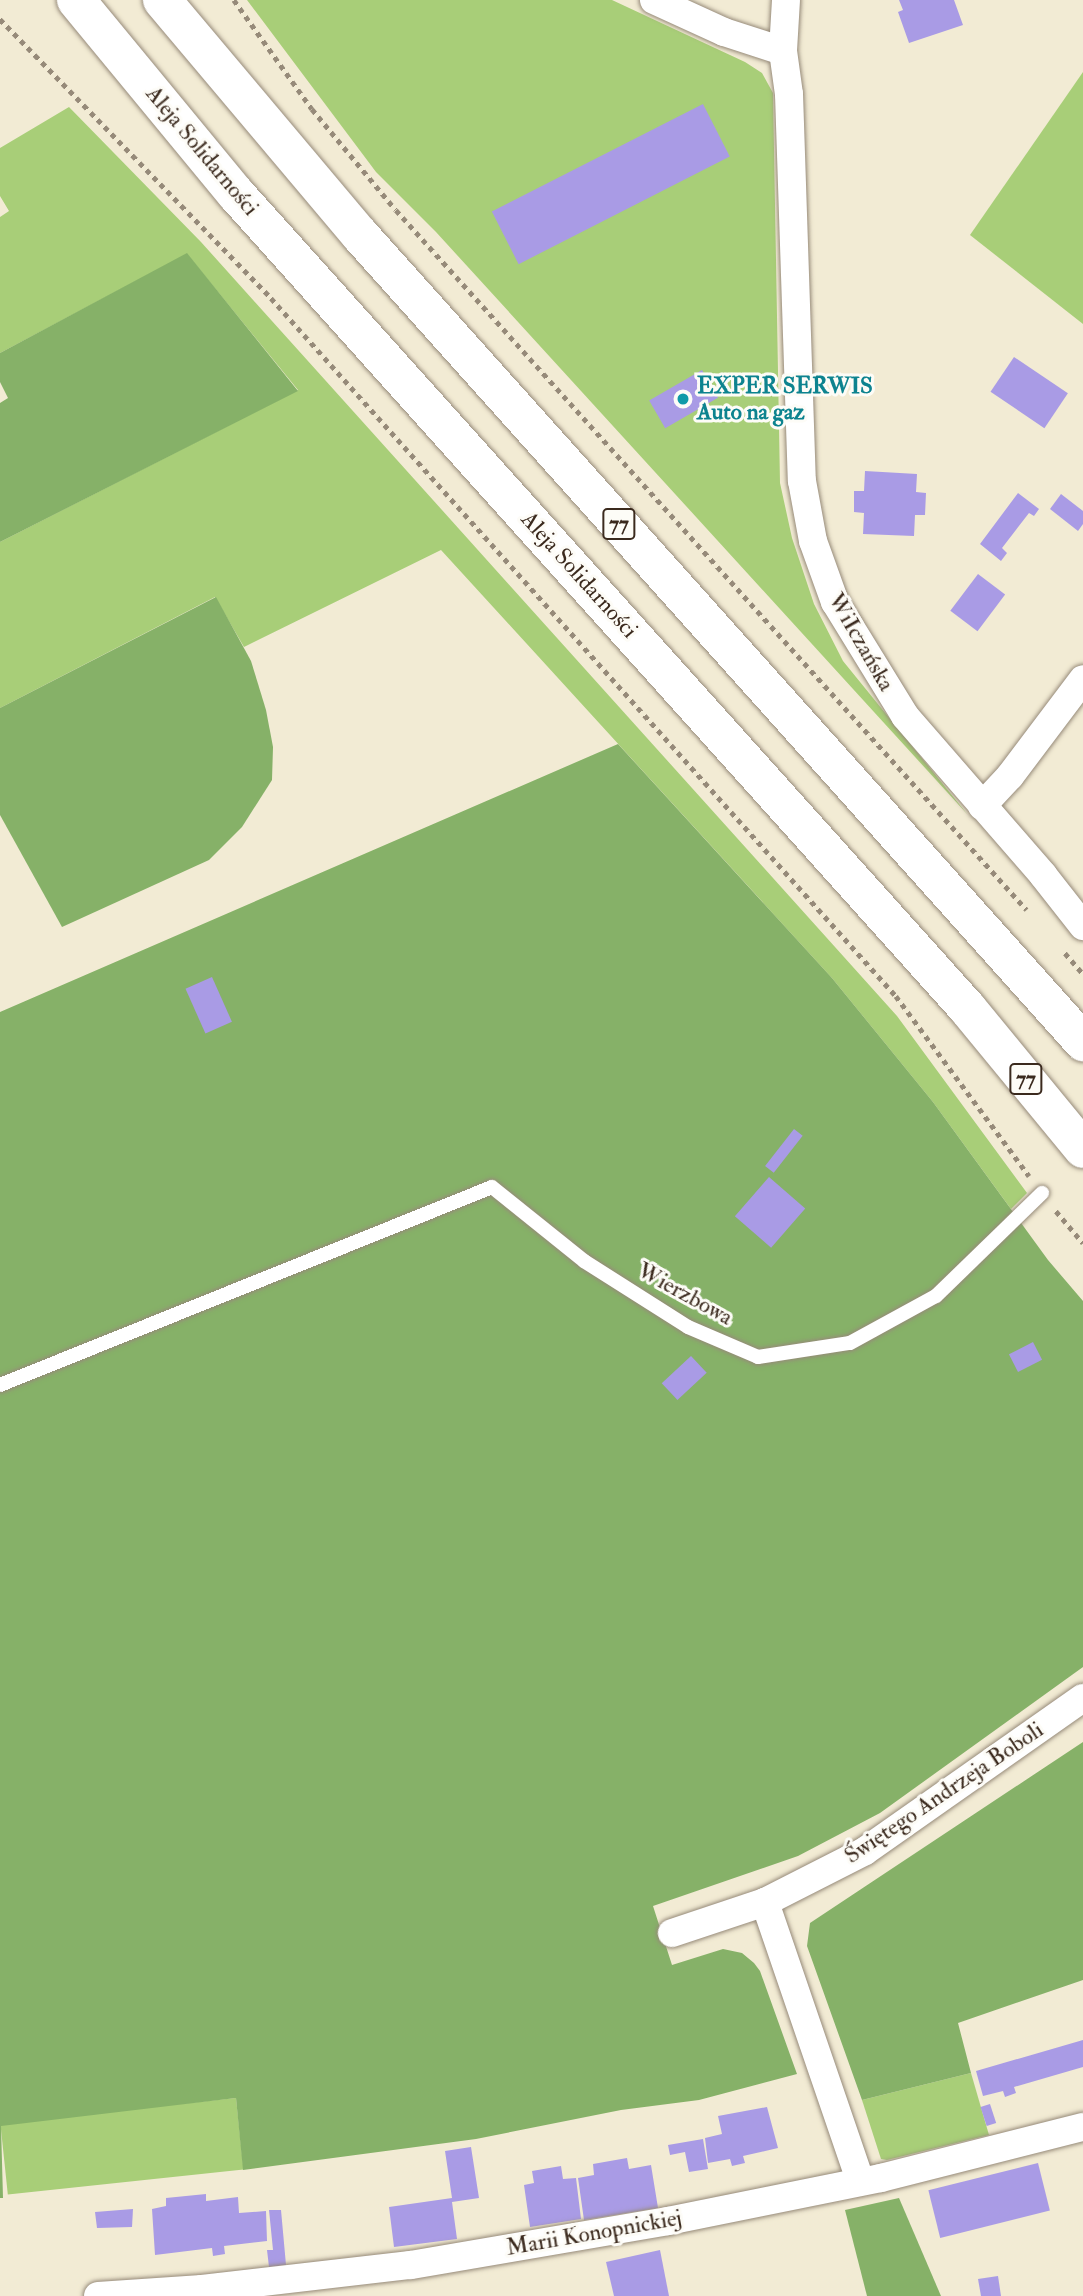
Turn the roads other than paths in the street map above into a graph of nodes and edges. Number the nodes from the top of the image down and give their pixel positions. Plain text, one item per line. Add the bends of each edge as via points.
1 (76, 0) edge
2 (162, 0) edge
3 (654, 0) edge
4 (786, 0) edge
5 (783, 51) junction
6 (1083, 678) edge
7 (982, 806) junction
8 (1083, 926) edge
9 (1083, 1042) edge
10 (1083, 1149) edge
11 (1042, 1193) road end
12 (0, 1385) edge
13 (1083, 1698) edge
14 (765, 1902) junction
15 (672, 1933) dead end
16 (1083, 2127) edge
17 (860, 2180) junction
18 (98, 2296) edge

1 - 10 highway, Aleja Solidarności / 77 via 236,194 968,1009
2 - 9 highway, 77 via 360,235
3 - 5 street via 724,32
4 - 5 street, WiIczańska
5 - 7 street, WiIczańska via 789,94 802,481 813,541 835,602 871,663 905,716
6 - 7 street
7 - 8 street, WiIczańska
11 - 12 lane, Wierzbowa via 936,1296 850,1343 758,1357 688,1327 584,1261 492,1187
13 - 14 street, Świętego Andrzeja Boboli via 865,1851
14 - 15 street, Świętego Andrzeja Boboli
14 - 17 street
16 - 17 street, Marii Konopnickiej
17 - 18 street, Marii Konopnickiej via 668,2221 411,2265

